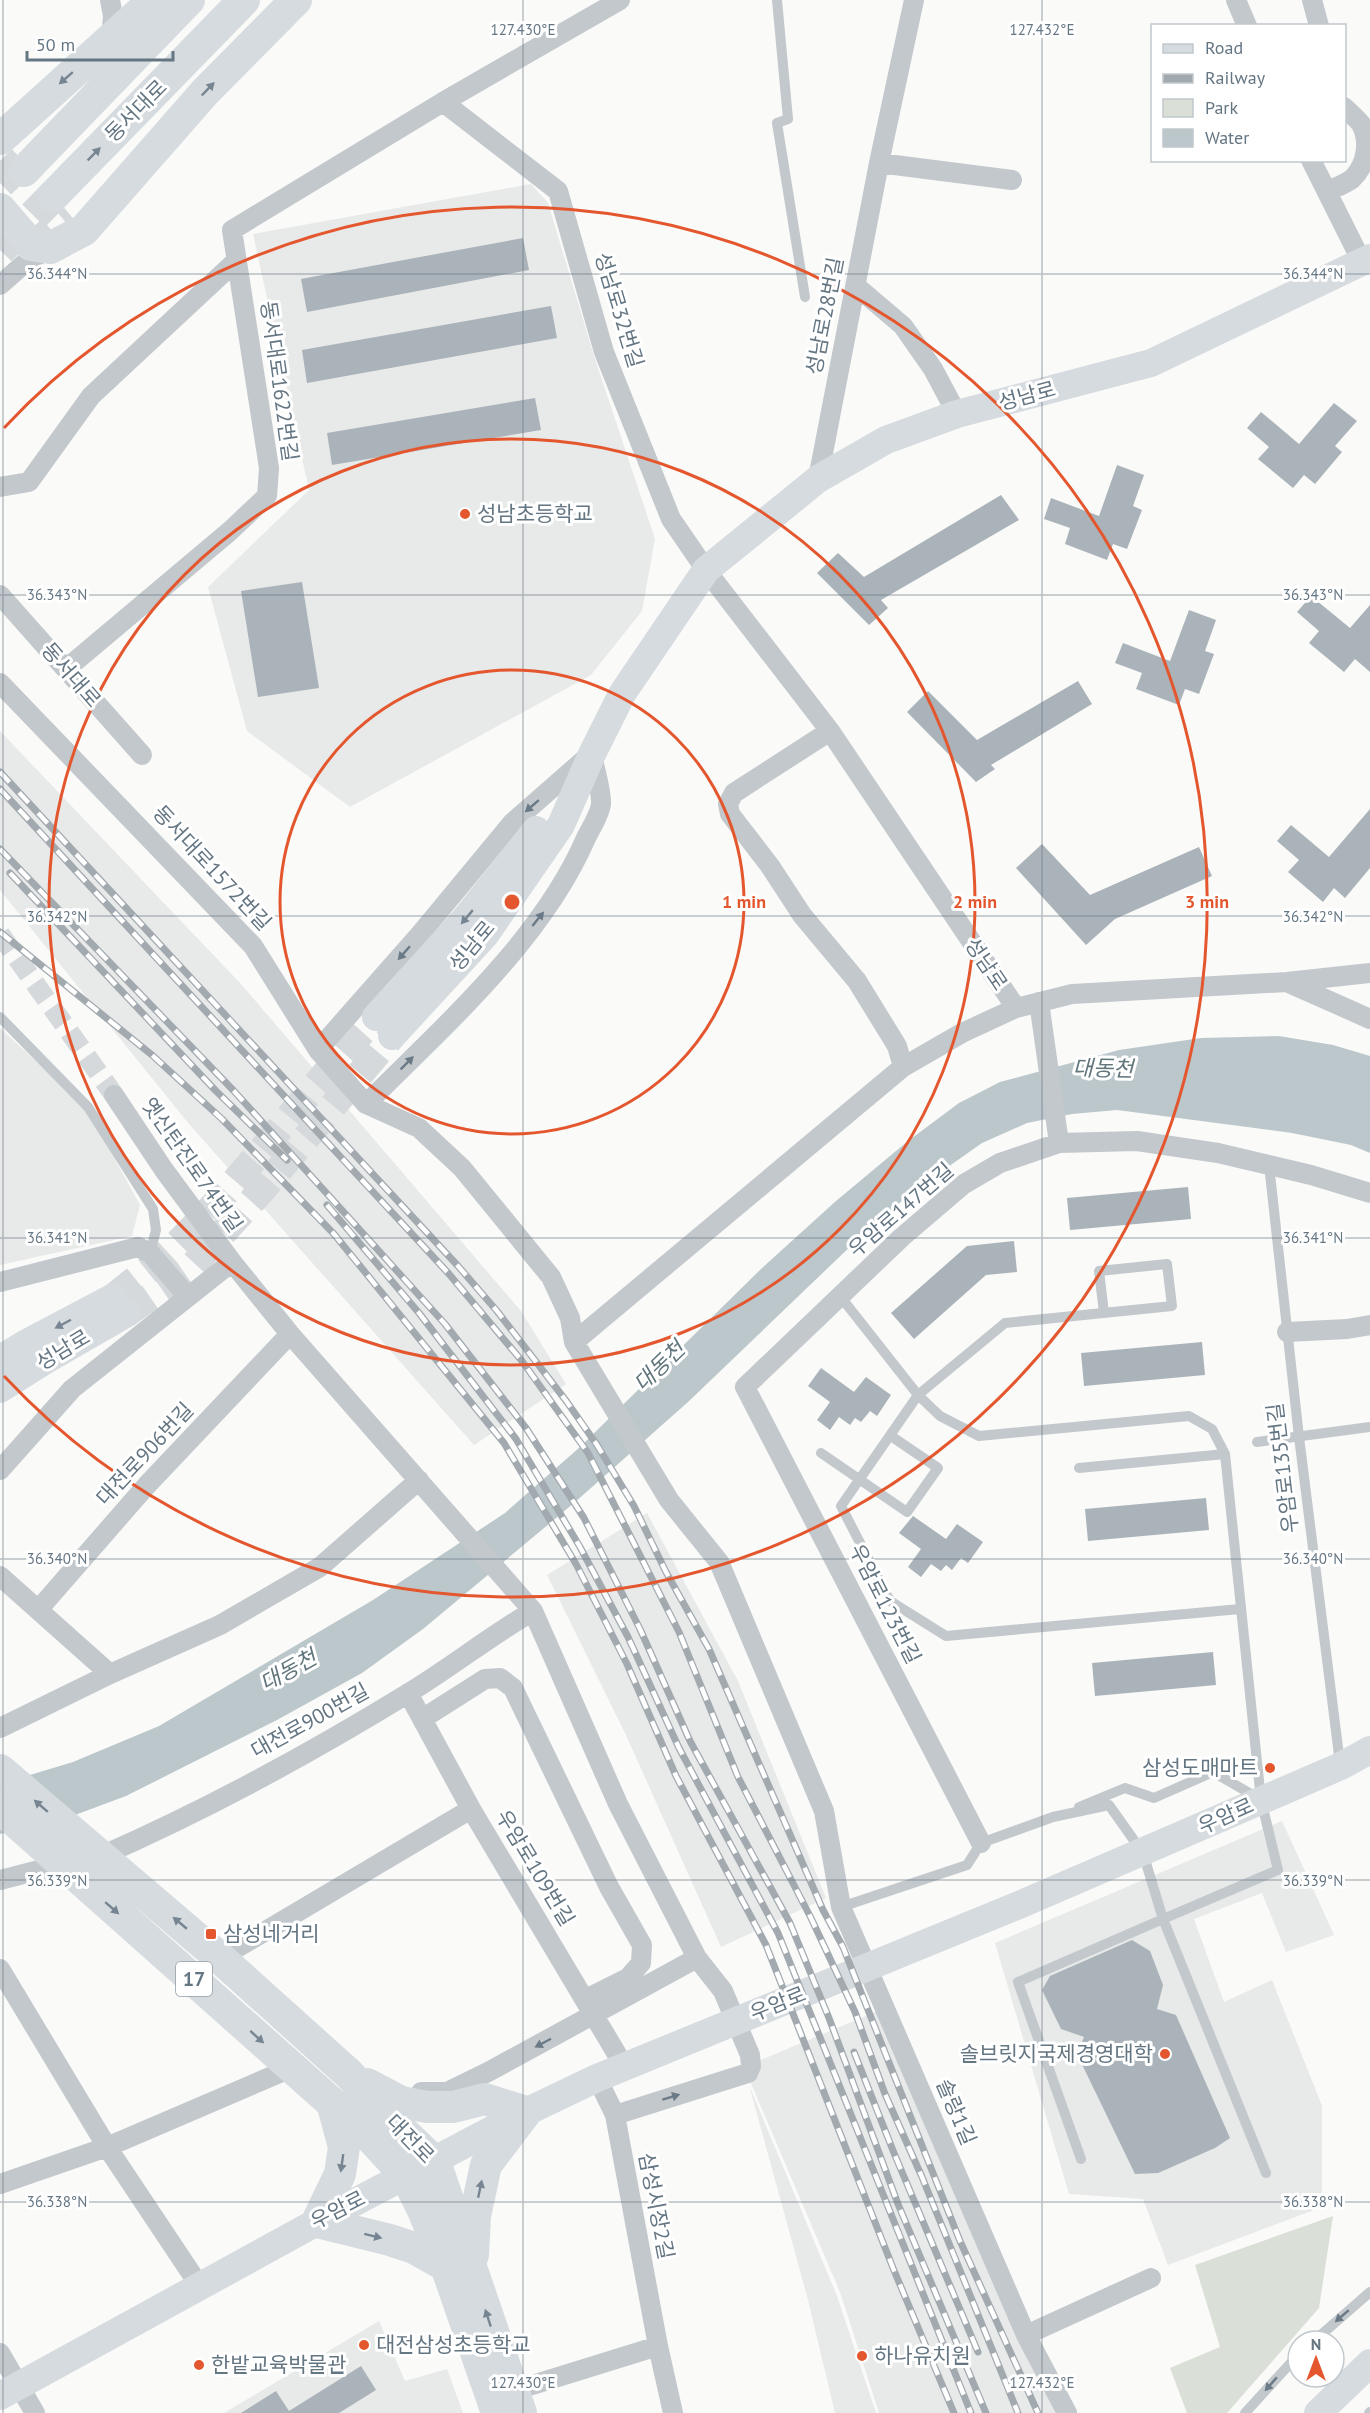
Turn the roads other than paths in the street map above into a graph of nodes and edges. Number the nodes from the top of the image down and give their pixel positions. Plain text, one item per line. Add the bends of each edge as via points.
1 (110, 0) edge
2 (189, 0) edge
3 (296, 0) edge
4 (621, 0) edge
5 (777, 0) edge
6 (914, 0) edge
7 (1236, 0) edge
8 (1312, 0) edge
9 (234, 10) edge
10 (157, 15) edge
11 (1246, 24) edge
12 (1318, 24) edge
13 (111, 40) junction
14 (443, 102) junction
15 (1346, 109) edge
16 (0, 140) tunnel mouth
17 (28, 162) tunnel mouth
18 (879, 162) junction
19 (1312, 162) edge
20 (1012, 180) dead end
21 (1327, 191) junction
22 (62, 206) tunnel mouth
23 (0, 209) edge
24 (50, 248) junction
25 (1366, 260) edge
26 (236, 261) junction
27 (0, 285) edge
28 (856, 286) junction
29 (805, 297) dead end
30 (957, 414) junction
31 (818, 479) junction
32 (0, 487) edge
33 (706, 570) junction
34 (0, 595) edge
35 (66, 669) junction
36 (0, 683) edge
37 (830, 731) junction
38 (592, 754) junction
39 (141, 755) dead end
40 (1370, 973) edge
41 (1287, 982) junction
42 (1039, 1002) junction
43 (1016, 1008) junction
44 (0, 1017) edge
45 (1369, 1019) edge
46 (384, 1026) tunnel mouth
47 (318, 1050) junction
48 (903, 1067) junction
49 (114, 1095) tunnel mouth
50 (366, 1104) junction
51 (1059, 1143) junction
52 (1269, 1165) junction
53 (1370, 1194) edge
54 (150, 1253) junction
55 (232, 1262) junction
56 (0, 1282) edge
57 (840, 1296) junction
58 (188, 1297) junction
59 (1104, 1313) junction
60 (1370, 1325) edge
61 (1287, 1332) junction
62 (290, 1334) junction
63 (578, 1349) junction
64 (0, 1359) edge
65 (745, 1387) joint
66 (0, 1389) edge
67 (918, 1395) junction
68 (1370, 1427) edge
69 (891, 1436) junction
70 (1299, 1437) junction
71 (1257, 1442) dead end
72 (821, 1453) dead end
73 (1226, 1454) junction
74 (1079, 1468) dead end
75 (0, 1470) edge
76 (419, 1480) junction
77 (860, 1480) junction
78 (0, 1576) edge
79 (1240, 1609) junction
80 (38, 1610) junction
81 (533, 1611) junction
82 (110, 1674) junction
83 (408, 1693) junction
84 (422, 1719) junction
85 (0, 1728) edge
86 (1370, 1750) edge
87 (1341, 1766) junction
88 (0, 1770) edge
89 (1261, 1800) junction
90 (0, 1808) edge
91 (471, 1809) junction
92 (1053, 1817) junction
93 (981, 1843) junction
94 (1143, 1853) junction
95 (75, 1855) junction
96 (0, 1880) edge
97 (841, 1907) junction
98 (1163, 1919) junction
99 (220, 1958) junction
100 (697, 1958) junction
101 (0, 1970) edge
102 (590, 2007) junction
103 (624, 2066) junction
104 (291, 2068) junction
105 (349, 2074) junction
106 (597, 2078) junction
107 (378, 2090) junction
108 (333, 2106) junction
109 (526, 2112) junction
110 (615, 2115) junction
111 (107, 2147) junction
112 (1081, 2158) dead end
113 (435, 2162) junction
114 (1266, 2173) dead end
115 (406, 2176) junction
116 (0, 2184) edge
117 (317, 2222) junction
118 (459, 2267) junction
119 (1151, 2278) dead end
120 (199, 2285) junction
121 (1370, 2292) edge
122 (1328, 2329) edge
123 (1026, 2335) junction
124 (658, 2346) junction
125 (0, 2353) edge
126 (1370, 2363) edge
127 (1286, 2368) edge
128 (9, 2391) edge
129 (510, 2406) edge
130 (35, 2413) edge
131 (673, 2413) edge
132 (1067, 2413) edge
133 (1245, 2413) edge
134 (1318, 2413) edge

1 - 13 street
2 - 10 main road, 동서대로
24 -> 3 main road via 84,230 205,92
4 - 14 street, 동서대로1622번길
5 - 29 lane via 788,119 777,123
6 - 18 street, 성남로28번길
7 - 11 street
8 - 12 street
22 -> 9 main road, 동서대로
10 - 13 main road
10 - 17 main road, 동서대로
13 -> 16 main road
14 - 26 street, 동서대로1622번길 via 232,230
14 - 33 street, 성남로32번길 via 558,191 604,352 670,519
15 - 21 street via 1368,138 1367,154 1350,180
18 - 20 street
18 - 28 street, 성남로28번길
19 - 21 street
21 - 25 street
23 - 24 main road via 30,245
24 - 27 street
25 - 30 main road, 성남로 via 1151,363
26 - 32 street via 91,396 29,482
26 - 35 street, 동서대로1622번길 via 269,468 267,496
28 - 30 street via 903,326 933,369
28 - 31 street, 성남로28번길
30 - 31 main road, 성남로 via 886,440
31 - 33 main road, 성남로
33 - 37 street, 성남로
33 - 38 main road, 성남로 via 622,694
34 - 35 street, 동서대로
35 - 39 street, 동서대로
36 - 47 street, 동서대로1572번길 via 253,946
37 - 43 street, 성남로
37 - 48 street via 734,793 728,804 729,813 802,915 857,981 897,1046
38 - 46 main road, 성남로
38 -> 47 street via 512,823
50 -> 38 street via 509,955 574,866 601,804
40 - 41 street
41 - 42 street via 1072,994
41 - 45 street
42 - 43 street
42 - 51 street
43 - 48 street
44 - 54 lane via 88,1107 153,1209 156,1230
47 - 50 street, 동서대로1572번길
48 - 63 street
49 - 55 street, 옛신탄진로74번길
50 - 63 street, 솔랑1길 via 419,1128 462,1168 551,1277 570,1318
51 - 52 street, 우암로147번길 via 1137,1141
51 - 57 street, 우암로147번길 via 1000,1163 964,1184
52 - 53 street, 우암로147번길
52 - 61 lane, 우암로135번길
54 - 56 street via 138,1247
54 - 58 street
55 - 58 street
55 - 62 street
57 - 65 street, 우암로147번길
57 - 67 lane
58 - 75 street via 72,1389
59 - 59 lane via 1172,1306 1167,1264 1099,1271
59 - 67 lane via 1005,1323
60 - 61 street
61 - 70 lane, 우암로135번길
62 - 76 street
62 - 80 street, 대전로906번길 via 147,1485
63 - 97 street, 솔랑1길 via 669,1500 719,1562 824,1811
66 -> 64 main road, 성남로 via 121,1305 25,1344
65 - 93 street, 우암로123번길
67 - 69 lane
67 - 73 lane via 940,1416 979,1436 1189,1416 1212,1430
68 - 70 lane
69 - 77 lane
69 - 77 lane via 938,1468 907,1512
70 - 71 lane
70 - 87 lane, 우암로135번길
72 - 77 lane
73 - 74 lane
73 - 79 lane
76 - 81 street
76 - 82 street via 320,1567 220,1625
77 - 79 lane via 841,1506 890,1601 946,1636
78 - 80 street
79 - 89 lane
80 - 82 street
81 - 83 street, 대전로900번길
81 - 100 street via 618,1804
82 - 85 street
83 - 84 street, 우암로109번길
83 - 95 street, 대전로900번길 via 309,1751 152,1834
84 - 91 street, 우암로109번길
84 - 102 street via 485,1679 500,1678 513,1688 609,1887 642,1946 641,1962 628,1978
86 - 87 main road, 우암로
87 - 89 main road, 우암로
95 -> 88 main road
89 - 92 lane via 1213,1772 1154,1798 1125,1788
89 - 94 main road, 우암로
89 - 98 lane via 1278,1870
90 - 95 main road, 17
91 - 99 street
91 - 102 street, 우암로109번길
92 - 93 lane
92 - 94 lane via 1108,1805
93 - 97 lane via 967,1864
94 - 98 lane
94 - 103 main road, 우암로
95 - 96 street, 대전로900번길 via 43,1869
99 -> 95 main road, 대전로
95 -> 104 main road, 대전로 / 17 via 190,1976
97 - 123 street, 솔랑1길
98 - 112 lane via 1018,1982
98 - 114 lane
99 - 105 main road, 대전로
100 - 102 street
110 -> 100 street via 748,2073 750,2055 723,1991
101 - 111 street
102 - 103 street, 우암로109번길
102 -> 107 street via 488,2072 447,2092
103 - 106 main road, 우암로
104 - 108 main road, 대전로 / 17
104 - 111 street
105 - 107 main road
105 - 113 main road, 대전로
106 - 109 main road, 우암로
106 - 110 street, 삼성시장2길
107 - 109 main road via 401,2102 427,2107 453,2108 485,2099
108 - 115 main road, 대전로 / 17 via 369,2136
108 -> 117 main road via 343,2156 340,2174
109 - 113 main road, 우암로
118 -> 109 main road via 486,2165
110 - 124 street, 삼성시장2길
111 - 116 street
111 - 120 street
113 - 115 main road, 우암로
113 - 118 main road, 대전로 / 17
115 - 117 main road, 우암로
115 - 118 main road, 대전로 / 17
117 -> 118 main road via 390,2240
117 - 120 main road, 우암로
118 - 129 main road, 대전로 / 17
119 - 123 street
120 - 128 main road, 우암로
121 -> 122 lane
123 - 132 street, 솔랑1길
124 - 129 street
124 - 131 street, 삼성시장2길
125 - 128 street
126 - 134 main road
127 -> 133 lane
128 - 130 street

